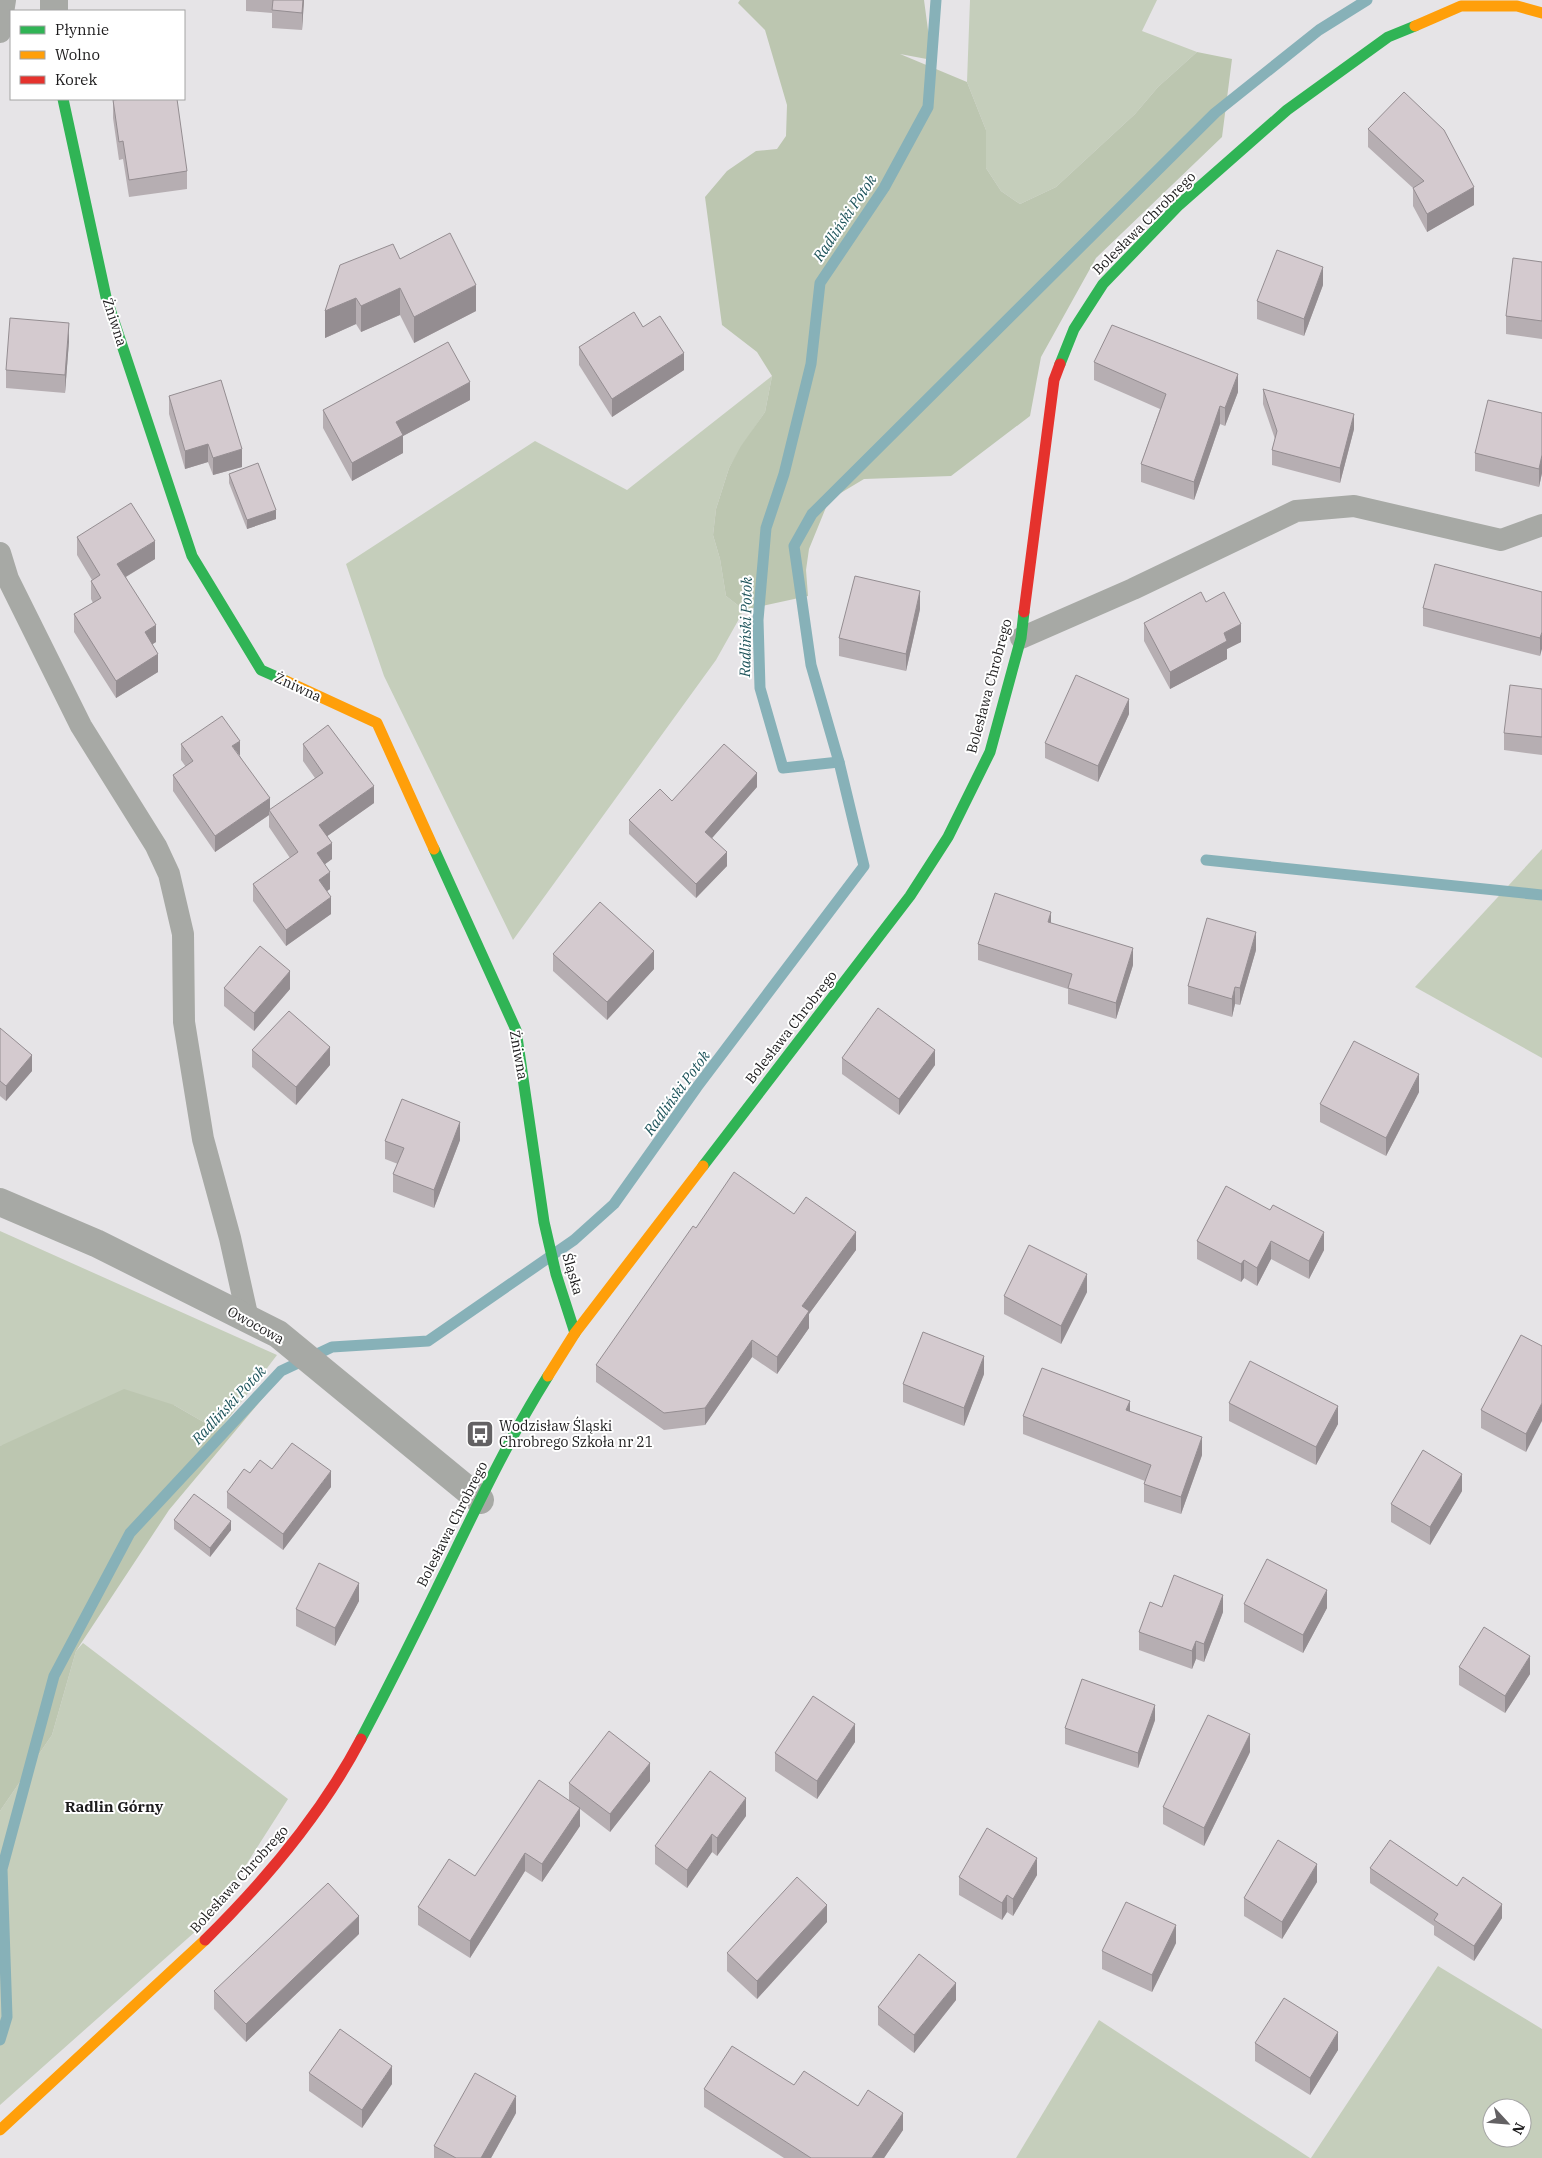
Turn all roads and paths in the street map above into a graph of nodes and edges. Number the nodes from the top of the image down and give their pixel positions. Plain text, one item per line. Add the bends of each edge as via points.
1 (5, 0) edge
2 (1462, 3) edge
3 (1542, 14) edge
4 (0, 32) edge
5 (63, 100) edge
6 (1542, 525) edge
7 (0, 553) edge
8 (1021, 638) junction
9 (0, 1202) edge
10 (544, 1222) joint
11 (248, 1318) junction
12 (575, 1333) junction
13 (480, 1500) junction
14 (0, 2130) edge

1 - 4 lane
2 - 3 street, Bolesława Chrobrego via 1517,6
2 - 8 street, Bolesława Chrobrego via 1388,37 1288,110 1178,205 1103,284 1074,329 1054,380
5 - 10 street, Żniwna via 106,297 192,556 261,670 377,723 516,1030
6 - 8 lane via 1501,540 1354,506 1296,511
7 - 11 lane via 8,579 81,726 156,846 169,874 183,934 184,1022 203,1139
8 - 12 street, Bolesława Chrobrego via 990,752 948,837 927,871
9 - 11 street, Owocowa via 96,1243
10 - 12 street, Śląska
11 - 13 street, Owocowa via 278,1334
12 - 13 street, Bolesława Chrobrego via 533,1400
13 - 14 street, Bolesława Chrobrego via 347,1766 292,1845 207,1938

